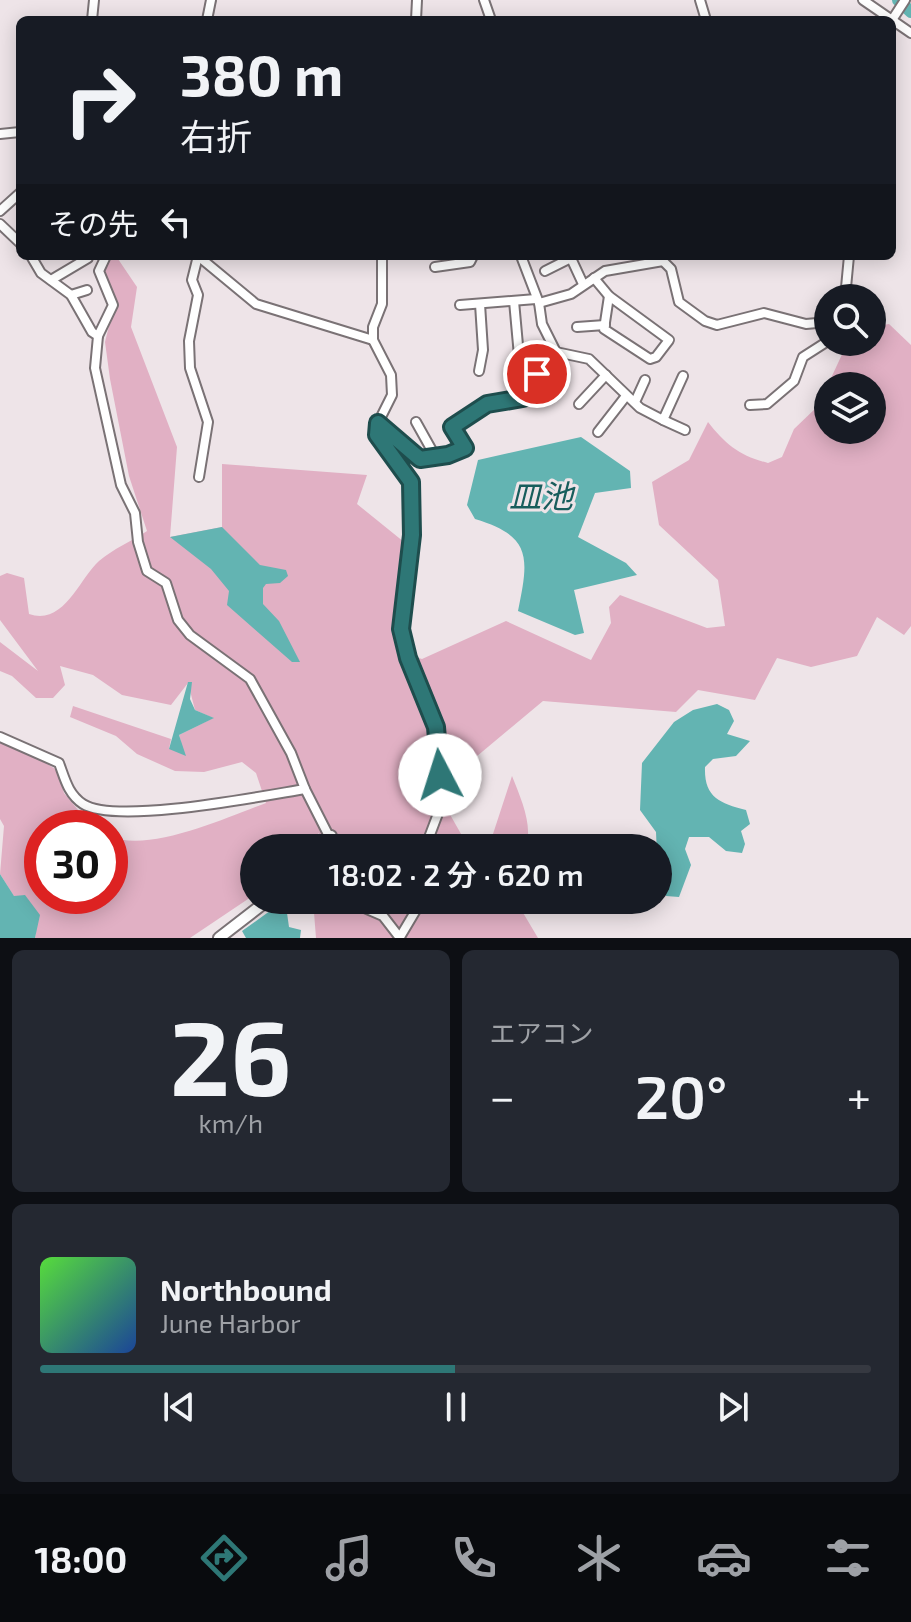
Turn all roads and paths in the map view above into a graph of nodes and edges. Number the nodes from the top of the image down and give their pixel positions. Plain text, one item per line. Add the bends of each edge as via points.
1 (863, 0) edge
2 (890, 16) edge
3 (16, 197) edge
4 (0, 211) edge
5 (0, 224) edge
6 (16, 236) edge
7 (33, 260) edge
8 (85, 260) edge
9 (104, 260) edge
10 (197, 260) edge
11 (203, 260) edge
12 (382, 260) edge
13 (471, 260) edge
14 (523, 260) edge
15 (565, 260) edge
16 (572, 260) edge
17 (659, 260) edge
18 (665, 260) edge
19 (849, 260) edge
20 (435, 267) dead end
21 (545, 271) dead end
22 (594, 278) junction
23 (51, 280) junction
24 (583, 284) junction
25 (846, 284) edge
26 (87, 290) dead end
27 (71, 295) junction
28 (609, 296) junction
29 (514, 301) junction
30 (538, 301) junction
31 (480, 304) junction
32 (460, 305) dead end
33 (814, 323) edge
34 (605, 325) junction
35 (577, 327) dead end
36 (676, 333) dead end
37 (98, 336) junction
38 (373, 340) junction
39 (669, 340) junction
40 (814, 350) edge
41 (556, 352) junction
42 (479, 371) dead end
43 (606, 375) junction
44 (530, 376) junction
45 (683, 376) dead end
46 (645, 380) dead end
47 (626, 396) junction
48 (635, 402) junction
49 (579, 404) dead end
50 (750, 405) dead end
51 (663, 420) junction
52 (416, 422) dead end
53 (378, 423) junction
54 (685, 430) dead end
55 (598, 432) dead end
56 (435, 456) junction
57 (199, 477) dead end
58 (0, 737) edge
59 (305, 789) junction
60 (330, 834) edge
61 (430, 834) edge
62 (250, 914) edge
63 (378, 914) edge
64 (414, 914) edge
65 (400, 937) edge
66 (219, 938) edge

1 - 2 street
3 - 4 street
5 - 6 street
7 - 23 street
8 - 23 street
9 - 37 street via 99,271 113,305
10 - 57 street via 190,368 208,422
11 - 38 street via 256,304
12 - 38 street via 382,304
13 - 20 street
14 - 30 street
15 - 21 street
16 - 24 street
17 - 22 street
18 - 33 street via 679,302 705,321 717,325 764,313
19 - 25 street
22 - 24 street
22 - 28 street
23 - 27 street
24 - 30 street via 568,296
26 - 27 street
27 - 37 street
28 - 34 street
28 - 39 street
29 - 30 street
29 - 31 street
29 - 44 street via 521,378
30 - 41 street
31 - 32 street
31 - 42 street
34 - 35 street
34 - 39 street via 650,359
36 - 39 street
37 - 59 street via 95,368 147,571 166,583 178,620 190,635 250,679
38 - 53 street via 392,381 392,395
40 - 50 street via 803,357 794,381 767,404
41 - 43 street via 589,359
41 - 44 street
43 - 47 street
43 - 49 street
44 - 56 street via 531,388 523,398 487,404 452,427 465,448
45 - 51 street
46 - 48 street
47 - 48 street
47 - 55 street
48 - 51 street
51 - 54 street
52 - 56 street
53 - 56 street via 420,459
53 - 61 street via 377,435 411,482 412,535 401,629 436,727 442,803
58 - 59 street via 59,763 73,796 93,808 165,811
59 - 60 street
62 - 66 street
63 - 65 street
64 - 65 street

